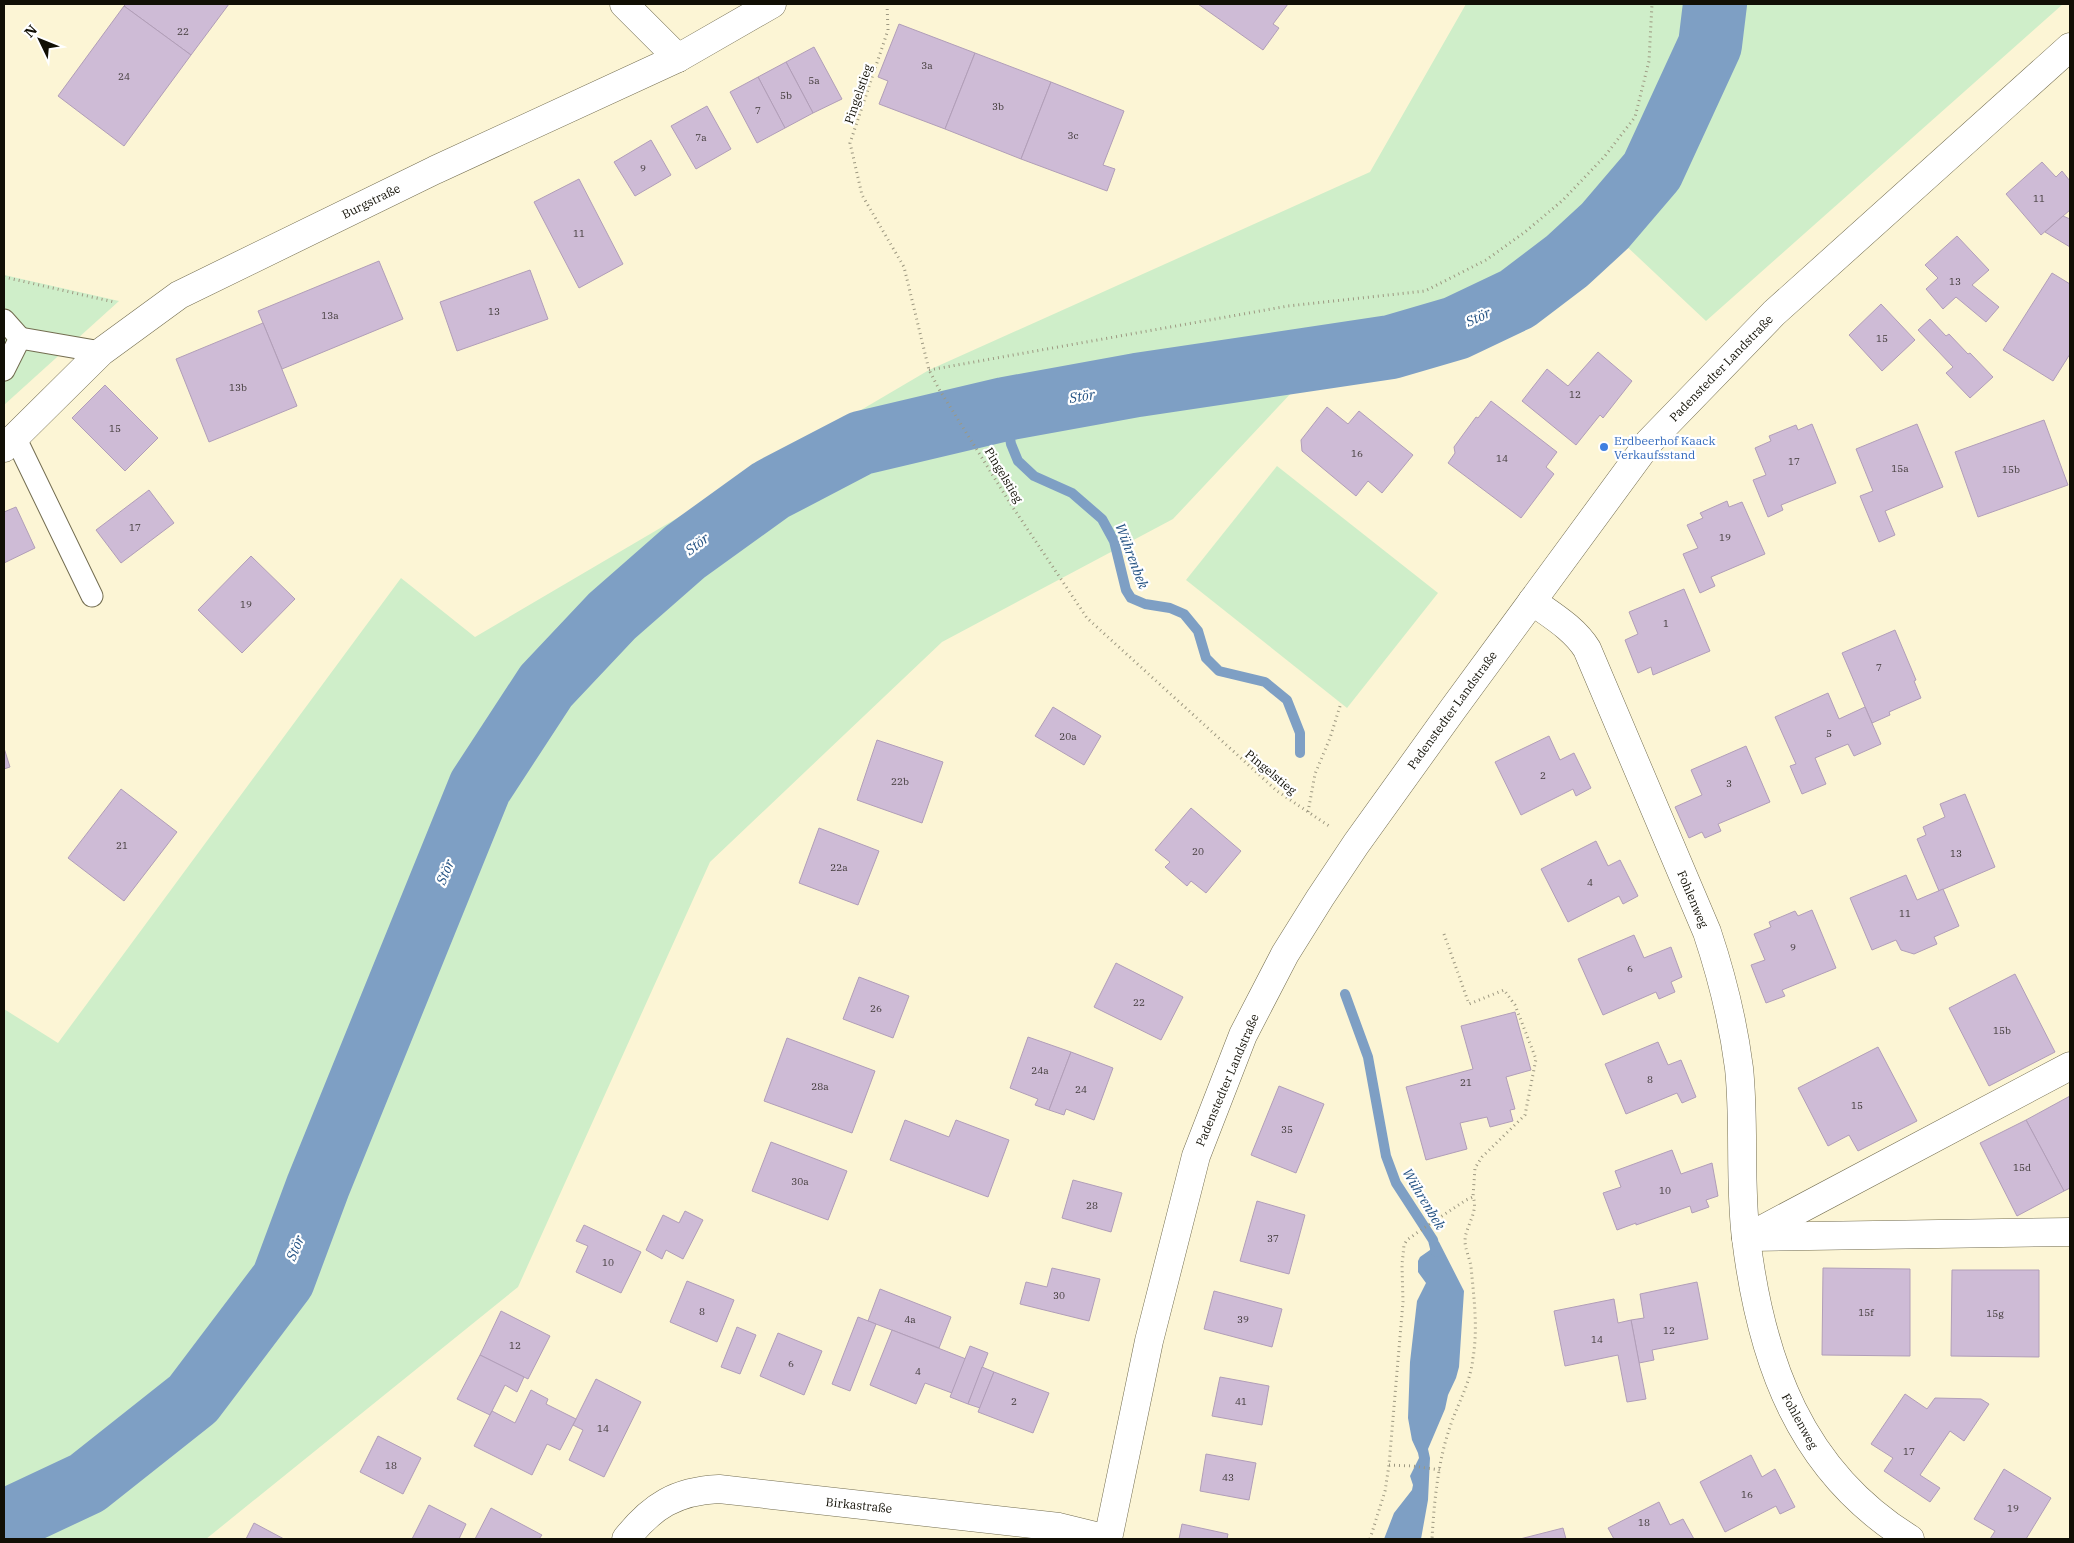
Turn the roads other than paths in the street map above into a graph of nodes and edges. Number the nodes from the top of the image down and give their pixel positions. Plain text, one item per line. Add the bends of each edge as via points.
1 (624, 4) edge
2 (772, 4) edge
3 (2070, 47) edge
4 (678, 58) junction
5 (4, 320) edge
6 (20, 338) junction
7 (101, 352) junction
8 (4, 370) edge
9 (10, 443) edge
10 (92, 596) dead end
11 (1532, 601) junction
12 (2070, 1066) edge
13 (2070, 1232) edge
14 (1746, 1238) junction
15 (626, 1539) edge
16 (1108, 1539) edge
17 (1910, 1539) edge

1 - 4 street
2 - 4 street, Burgstraße
3 - 11 street, Padenstedter Landstraße via 1774,313 1649,442
4 - 7 street, Burgstraße via 426,174 179,295
5 - 6 lane
6 - 7 lane
6 - 8 lane
7 - 9 street, Burgstraße
9 - 10 lane
11 - 14 street, Fohlenweg via 1572,630 1587,648 1707,932 1733,1024 1739,1070
11 - 16 street, Padenstedter Landstraße via 1320,898 1272,978 1244,1035 1196,1156 1149,1341
12 - 14 street
13 - 14 street
14 - 17 street, Fohlenweg via 1761,1322 1789,1407 1812,1447 1837,1479 1890,1527
15 - 16 street, Birkastraße via 650,1512 666,1502 699,1490 719,1489 1059,1527

